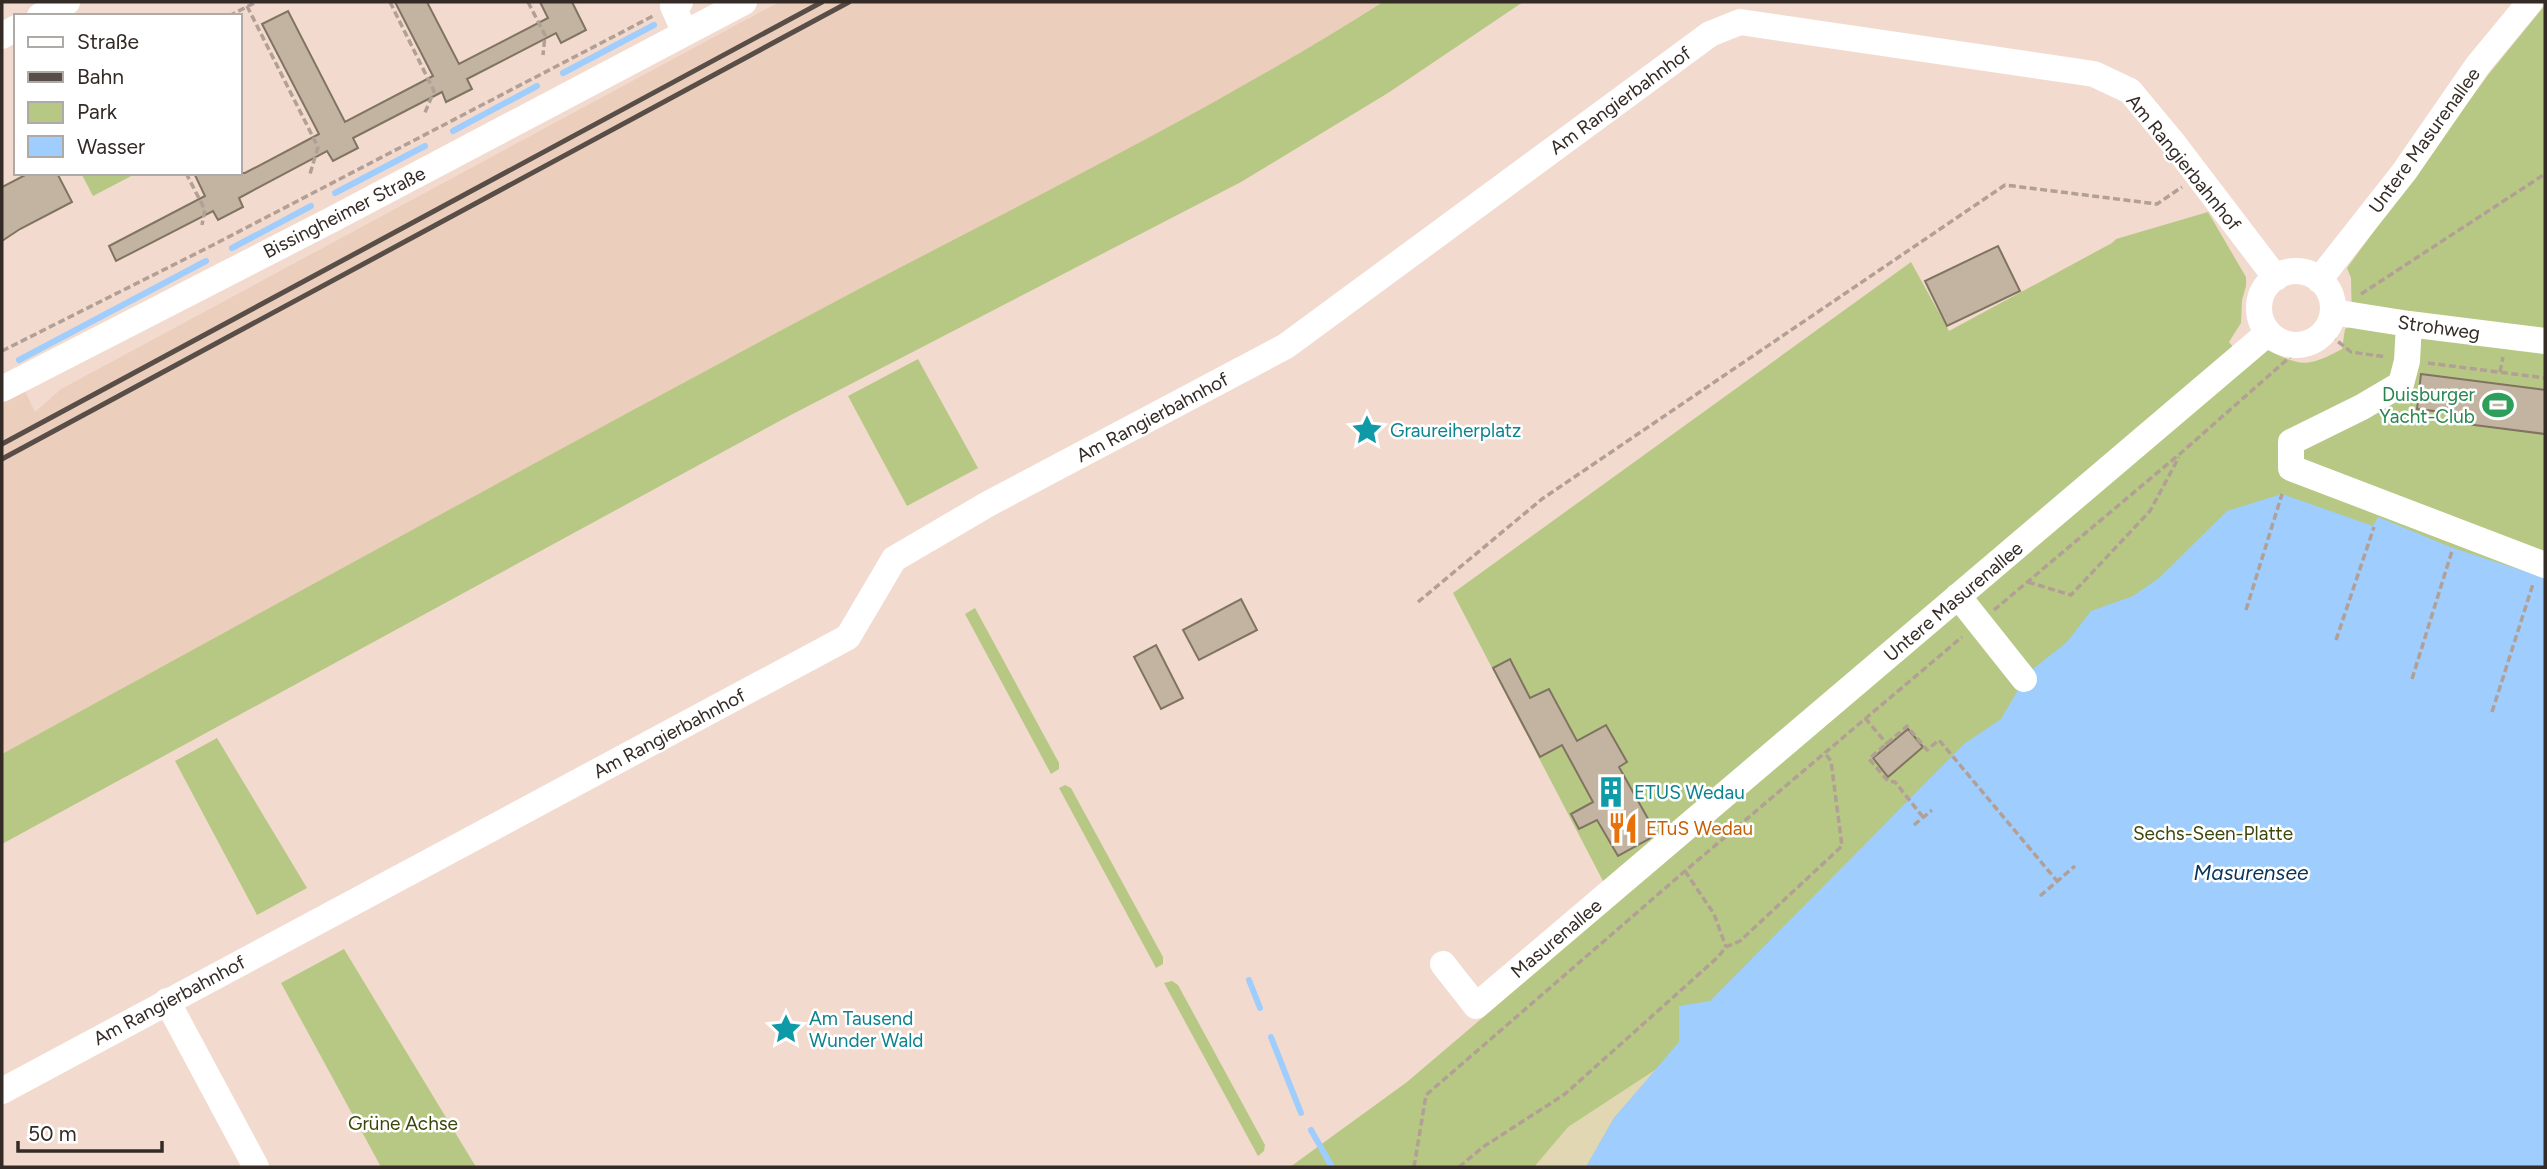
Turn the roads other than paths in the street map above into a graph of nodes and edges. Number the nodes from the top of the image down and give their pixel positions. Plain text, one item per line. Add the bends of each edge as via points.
1 (67, 2) edge
2 (744, 2) edge
3 (2530, 2) edge
4 (677, 4) edge
5 (44, 14) edge
6 (685, 33) junction
7 (2276, 278) junction
8 (2319, 280) junction
9 (2330, 315) junction
10 (2409, 324) junction
11 (2268, 333) junction
12 (2545, 341) edge
13 (2, 388) edge
14 (2541, 569) edge
15 (1958, 596) junction
16 (2024, 679) dead end
17 (1637, 869) joint
18 (1443, 964) dead end
19 (167, 1000) junction
20 (2, 1091) edge
21 (256, 1167) edge

1 - 5 street
2 - 6 street, Bissingheimer Straße
3 - 8 street, Untere Masurenallee
4 - 6 street
6 - 13 street, Bissingheimer Straße
7 - 8 street via 2298,272
7 - 11 street via 2259,303
7 - 19 street, Am Rangierbahnhof via 2130,91 2094,74 1740,22 1710,34 1286,346 894,559 848,637
8 - 9 street via 2328,290
9 - 10 street, Strohweg
9 - 11 street via 2311,343 2292,345
10 - 12 street, Strohweg
10 - 14 street via 2401,384 2291,442 2291,468
11 - 15 street, Untere Masurenallee
15 - 16 street
15 - 17 street, Untere Masurenallee
17 - 18 street, Masurenallee via 1476,1006
19 - 20 street, Am Rangierbahnhof
19 - 21 street

